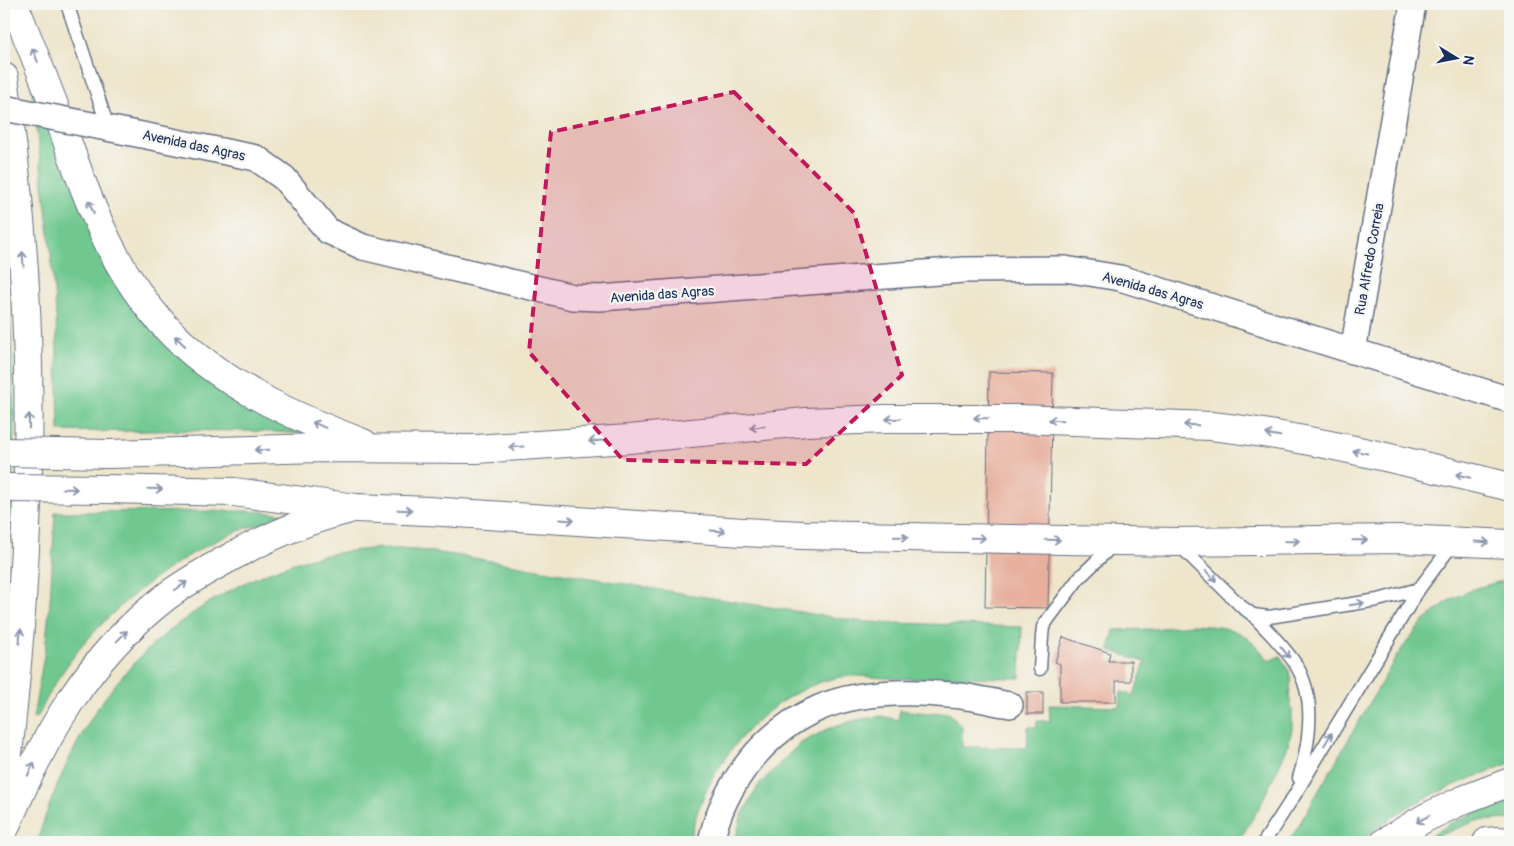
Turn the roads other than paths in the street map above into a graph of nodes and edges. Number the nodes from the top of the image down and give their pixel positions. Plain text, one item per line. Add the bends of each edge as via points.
1 (14, 4) edge
2 (67, 4) edge
3 (1413, 4) edge
4 (4, 76) edge
5 (4, 108) edge
6 (100, 126) junction
7 (1353, 351) junction
8 (1510, 400) edge
9 (381, 448) junction
10 (4, 452) edge
11 (1510, 487) edge
12 (4, 488) edge
13 (356, 508) junction
14 (1456, 540) junction
15 (1117, 541) junction
16 (1176, 542) junction
17 (1510, 544) edge
18 (1419, 589) junction
19 (1253, 615) junction
20 (1040, 669) dead end
21 (1010, 705) dead end
22 (1510, 782) edge
23 (4, 789) edge
24 (1294, 796) junction
25 (4, 830) edge
26 (711, 842) edge
27 (1264, 842) edge
28 (1385, 842) edge
29 (1487, 842) edge
30 (1510, 842) edge

9 -> 1 highway via 318,425 240,386 184,345 142,298 126,277 101,231
2 - 6 lane
3 - 7 street, Rua Alfredo Correia
23 -> 4 highway via 17,675 29,461 26,310
5 - 6 street, Avenida das Agras, bridge
6 - 7 street, Avenida das Agras via 256,158 284,178 328,231 363,246 573,297 600,298 964,270 1065,269 1120,278
7 - 8 street
9 -> 10 highway, bridge via 108,454
11 -> 9 highway via 1307,440 1240,429 1092,421 942,418 806,422 514,447
12 -> 13 highway, bridge via 234,492
13 -> 15 highway via 760,533
25 -> 13 highway via 23,785 74,694 109,650 143,616 186,582 255,544 306,522
16 -> 14 highway
14 -> 17 highway
14 - 18 lane
15 - 16 highway
15 - 20 lane via 1079,578 1043,627
16 -> 19 lane
19 -> 18 lane via 1269,617 1326,609
24 -> 18 lane
19 -> 24 lane via 1296,666 1306,688 1310,718 1307,751
21 - 26 street via 951,695 887,694 860,697 819,708 779,732 740,774 727,795
22 -> 28 highway via 1424,818
24 - 27 lane
29 - 30 highway

